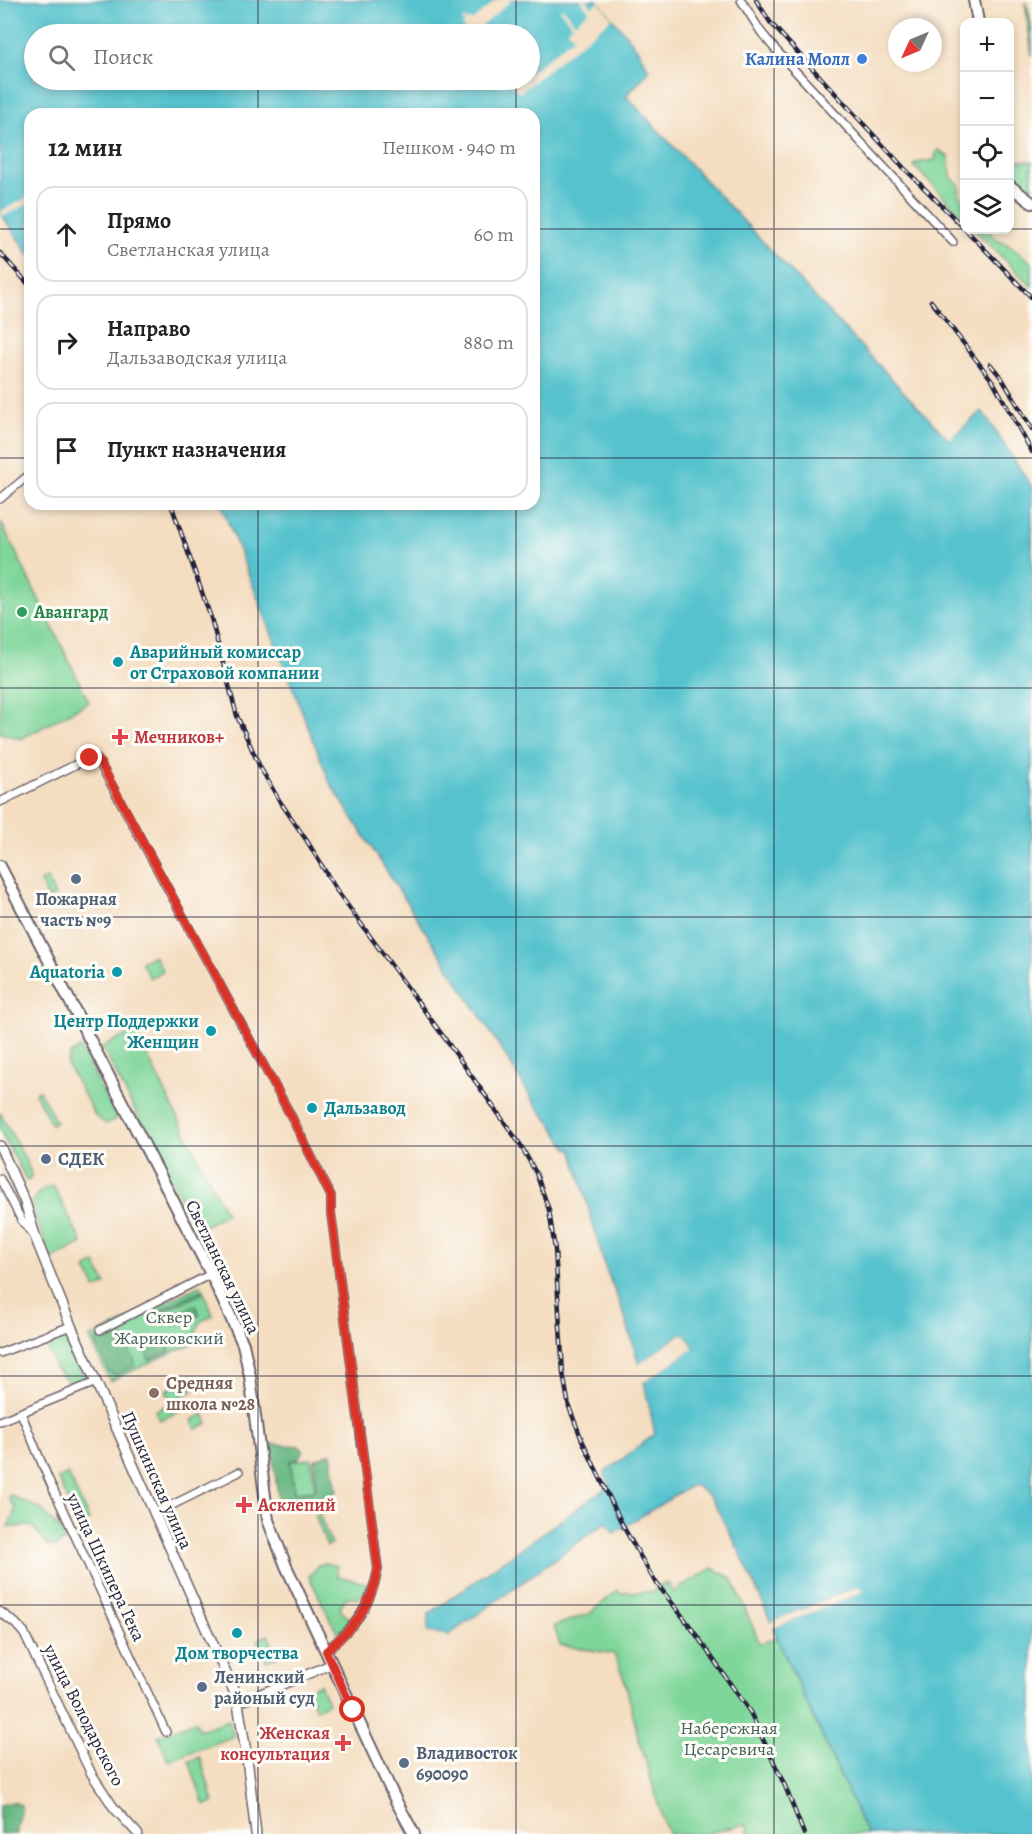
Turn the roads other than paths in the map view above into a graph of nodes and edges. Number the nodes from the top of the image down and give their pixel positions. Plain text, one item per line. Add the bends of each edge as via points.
1 (741, 0) edge
2 (974, 0) edge
3 (977, 18) edge
4 (1014, 189) edge
5 (1032, 203) edge
6 (953, 242) dead end
7 (24, 479) edge
8 (0, 500) edge
9 (0, 802) edge
10 (0, 866) edge
11 (0, 1146) edge
12 (0, 1179) edge
13 (36, 1239) junction
14 (211, 1274) junction
15 (71, 1326) junction
16 (100, 1330) dead end
17 (0, 1353) edge
18 (96, 1382) junction
19 (21, 1413) junction
20 (0, 1421) edge
21 (239, 1472) dead end
22 (154, 1514) junction
23 (0, 1612) edge
24 (326, 1651) junction
25 (332, 1664) junction
26 (238, 1703) junction
27 (166, 1732) dead end
28 (138, 1834) edge
29 (256, 1834) edge
30 (414, 1834) edge

1 - 6 street via 775,49
2 - 3 main road
4 - 5 main road
7 - 8 street
9 - 24 street via 87,759 95,757 101,764 331,1196 378,1569 364,1609
10 - 14 main road, Светланская улица
11 - 13 main road, Пушкинская улица via 25,1202
12 - 13 street
13 - 15 main road, Пушкинская улица
14 - 16 street
14 - 24 main road, Светланская улица via 241,1340 250,1376 268,1520
15 - 17 street
15 - 18 main road, Пушкинская улица
18 - 19 street
18 - 22 main road, Пушкинская улица
19 - 20 street
19 - 27 street, улица Шкипера Гека
21 - 22 street
22 - 26 main road, Пушкинская улица
23 - 28 street, улица Володарского via 24,1633 91,1773 114,1808
24 - 25 main road, Светланская улица
25 - 26 street
25 - 30 main road, Светланская улица
26 - 29 main road, Пушкинская улица

